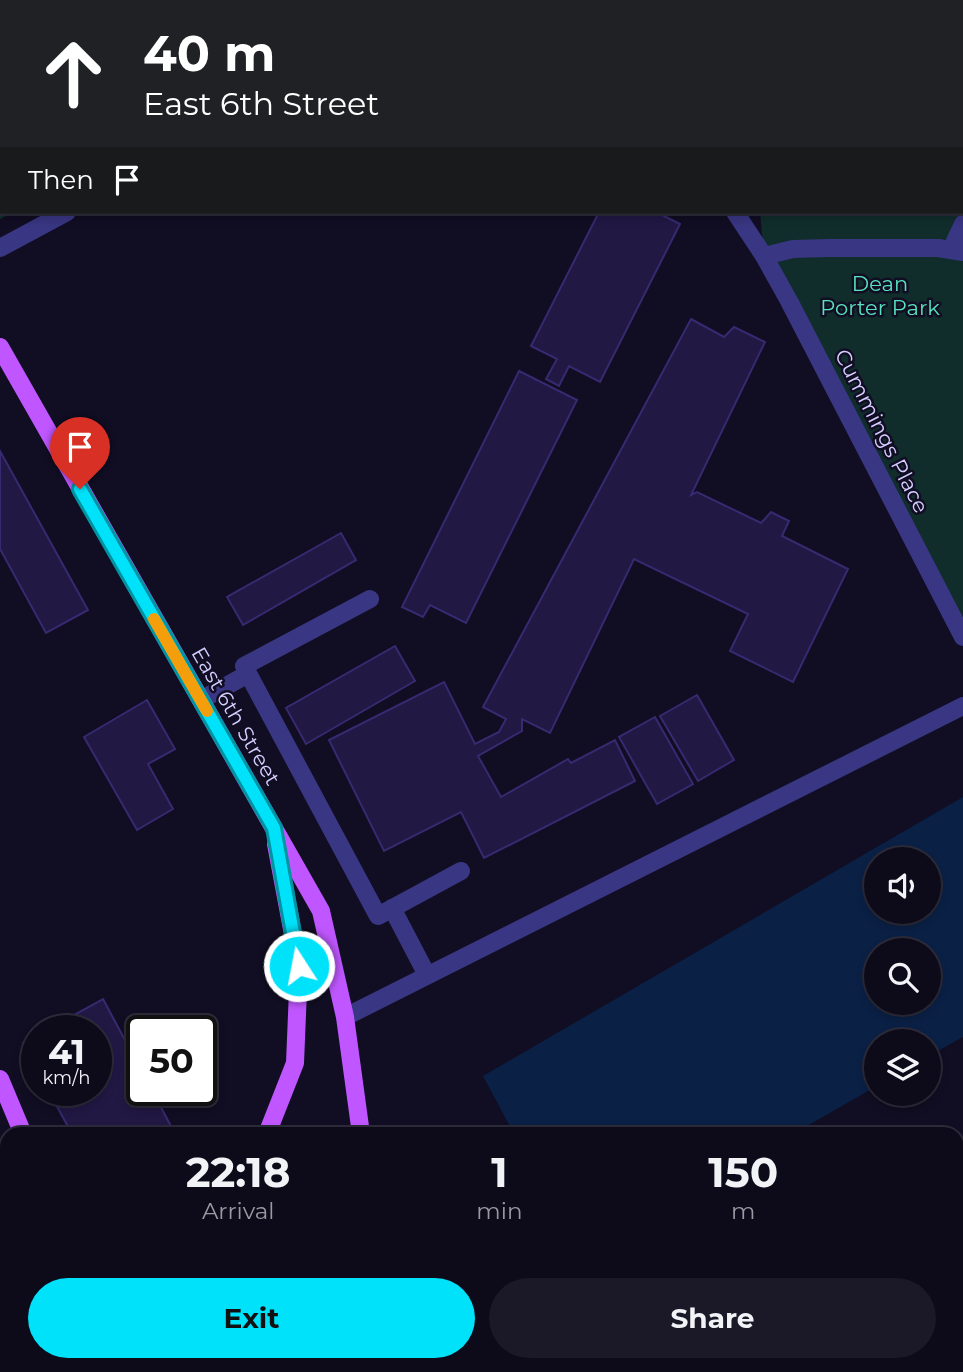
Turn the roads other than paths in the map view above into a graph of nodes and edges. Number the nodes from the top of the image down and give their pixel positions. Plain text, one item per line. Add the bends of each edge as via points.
1 (63, 214) edge
2 (737, 214) edge
3 (963, 224) edge
4 (0, 248) edge
5 (957, 251) edge
6 (764, 256) junction
7 (0, 347) edge
8 (370, 599) dead end
9 (963, 637) edge
10 (248, 674) junction
11 (201, 700) junction
12 (963, 706) edge
13 (274, 828) junction
14 (461, 871) dead end
15 (392, 908) junction
16 (427, 975) junction
17 (345, 1017) junction
18 (0, 1079) edge
19 (20, 1127) edge
20 (270, 1127) edge
21 (360, 1127) edge

1 - 4 street
2 - 6 street, Cummings Place
3 - 5 street
5 - 6 street via 793,249
6 - 9 street, Cummings Place
7 - 11 main road, East 6th Street
8 - 10 street via 244,666
10 - 11 street
10 - 15 street via 378,916
11 - 13 main road, East 6th Street
12 - 16 street
13 - 17 main road, East 6th Street via 321,911
13 - 20 main road via 299,966 295,1063
14 - 15 street
15 - 16 street
16 - 17 street
17 - 21 main road, East 6th Street
18 - 19 main road

